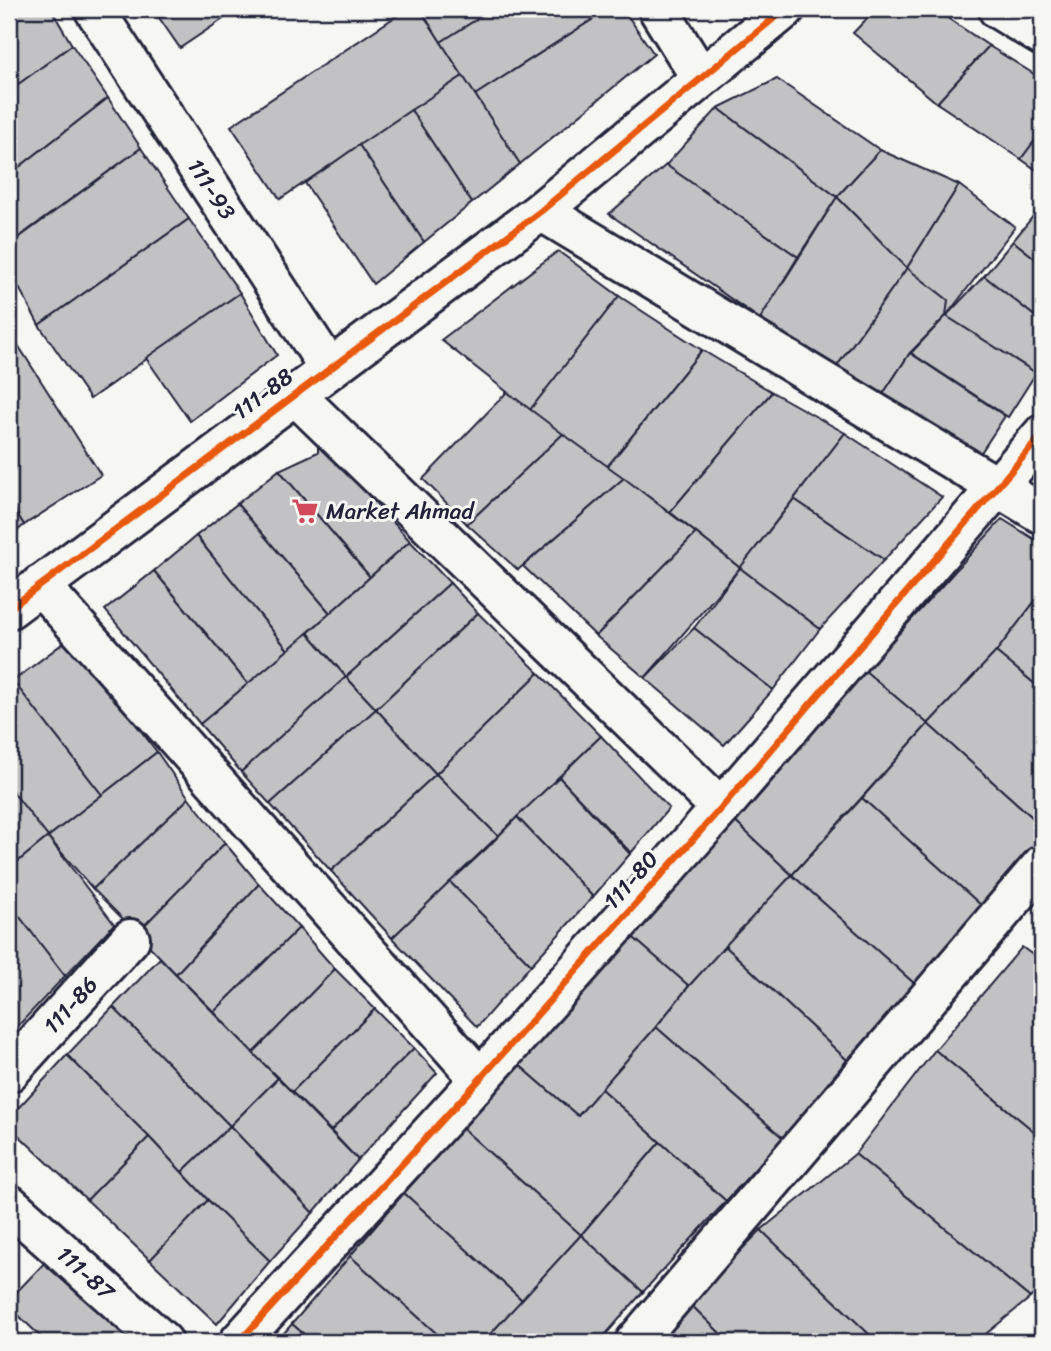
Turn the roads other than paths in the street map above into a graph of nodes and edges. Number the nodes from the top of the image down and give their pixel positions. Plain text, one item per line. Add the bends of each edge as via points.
1 (94, 9) edge
2 (658, 9) edge
3 (785, 9) edge
4 (998, 9) edge
5 (1042, 36) edge
6 (701, 78) junction
7 (541, 211) junction
8 (330, 368) junction
9 (295, 395) junction
10 (1042, 435) edge
11 (998, 486) junction
12 (1042, 514) edge
13 (40, 585) junction
14 (9, 610) edge
15 (721, 807) junction
16 (1036, 887) edge
17 (130, 939) dead end
18 (9, 1072) edge
19 (480, 1079) junction
20 (9, 1204) edge
21 (163, 1342) edge
22 (239, 1342) edge
23 (635, 1342) edge

1 - 8 street, 111-93
2 - 6 street
3 - 6 street, 111-88
4 - 5 street
6 - 7 street, 111-88
7 - 8 street, 111-88
7 - 11 street
8 - 9 street, 111-88
9 - 13 street, 111-88
9 - 15 street
10 - 11 street, 111-80
11 - 12 street
11 - 15 street, 111-80
13 - 14 street, 111-88
13 - 19 street
15 - 19 street, 111-80
16 - 23 street
17 - 18 street, 111-86
19 - 22 street, 111-80
20 - 21 street, 111-87

